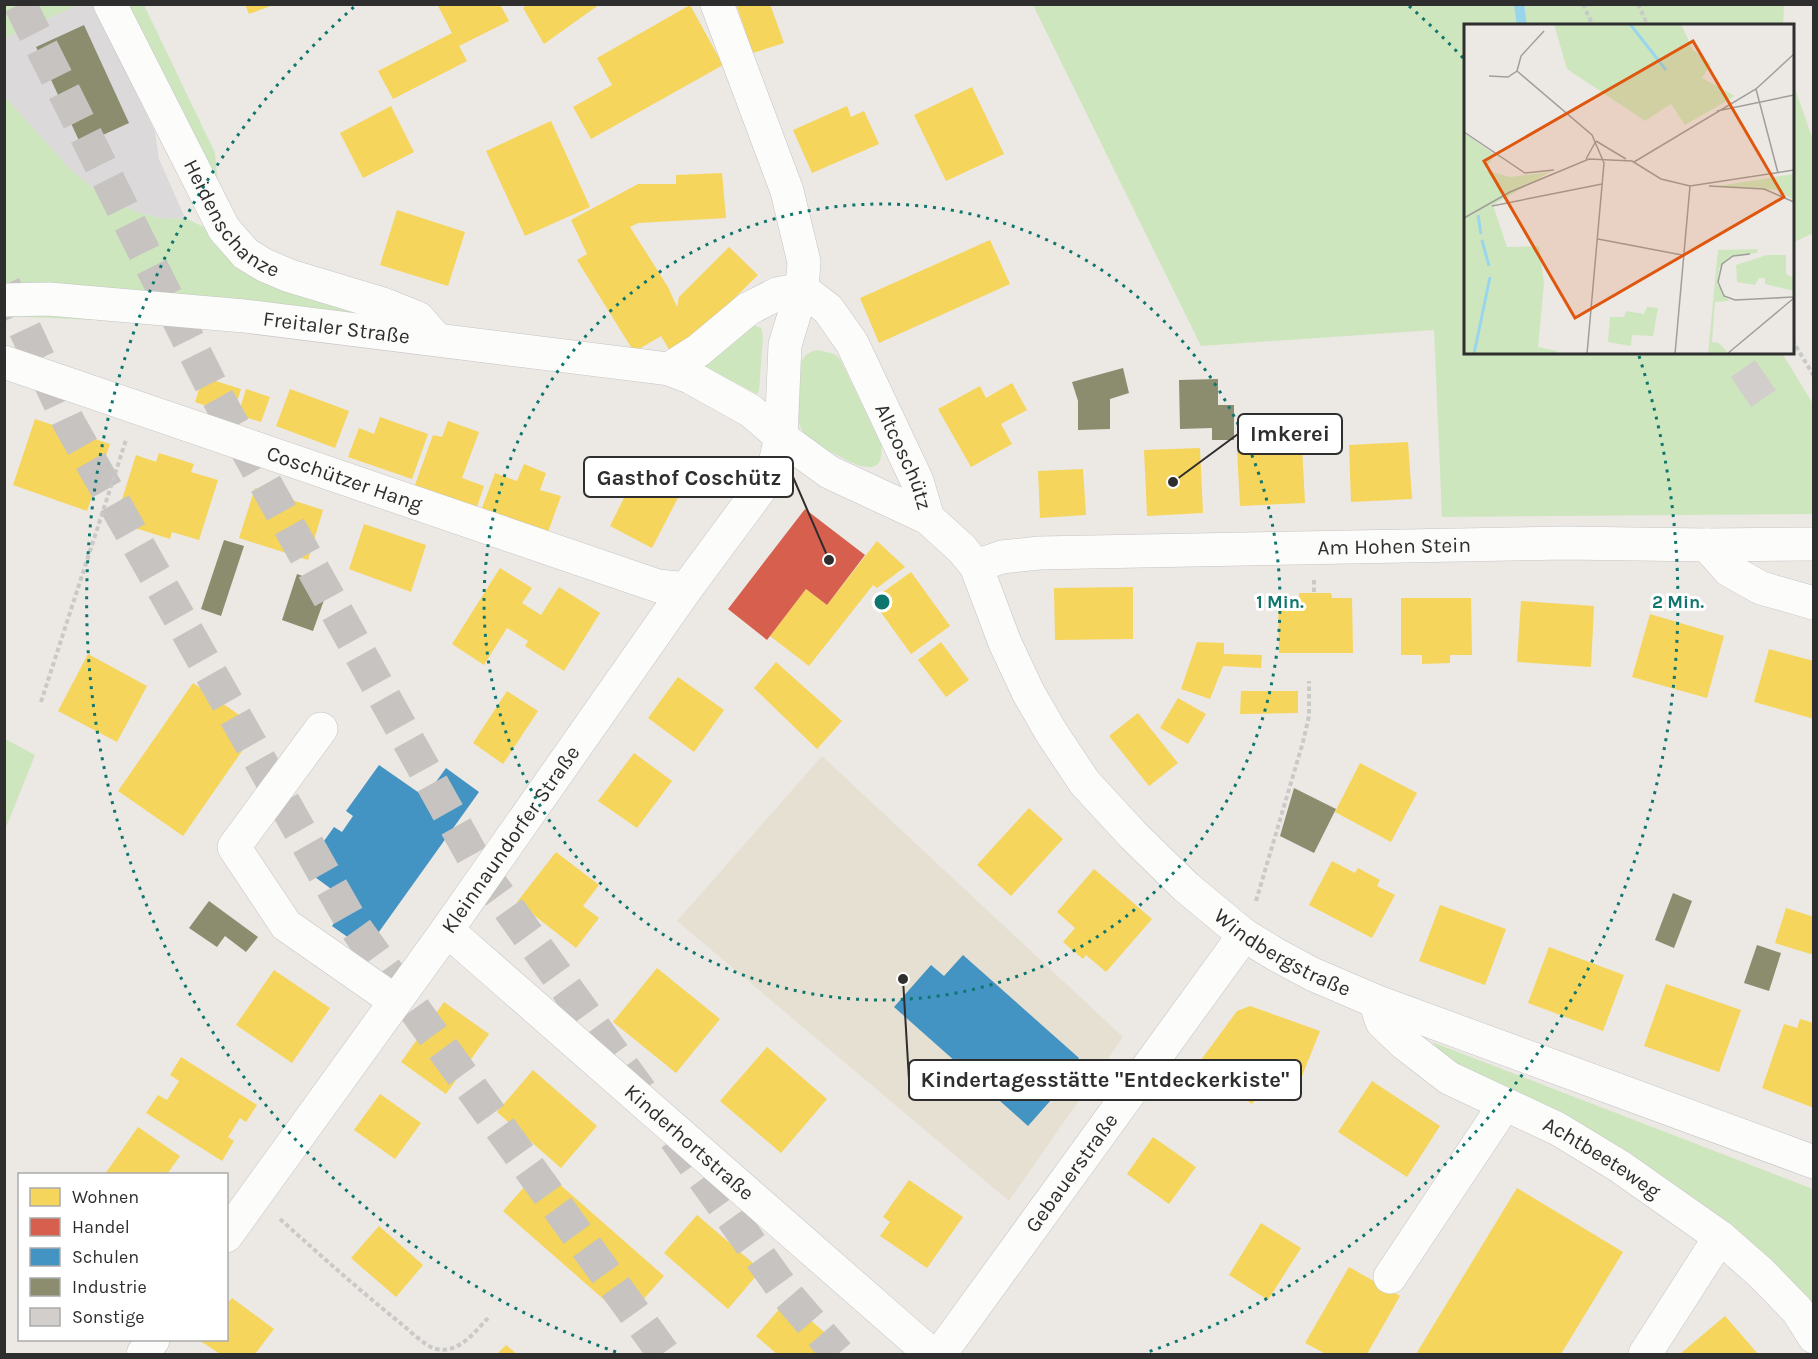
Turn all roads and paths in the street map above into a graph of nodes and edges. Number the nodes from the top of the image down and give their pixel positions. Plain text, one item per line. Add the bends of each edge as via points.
1 (110, 4) edge
2 (717, 4) edge
3 (1583, 4) edge
4 (1638, 4) edge
5 (1592, 24) edge
6 (1647, 24) edge
7 (802, 289) junction
8 (4, 300) edge
9 (436, 339) junction
10 (1794, 343) edge
11 (4, 362) edge
12 (669, 369) junction
13 (1814, 376) edge
14 (136, 407) junction
15 (781, 437) junction
16 (928, 518) junction
17 (1814, 544) edge
18 (1707, 545) junction
19 (976, 566) junction
20 (686, 589) junction
21 (1814, 603) edge
22 (1309, 681) dead end
23 (41, 702) dead end
24 (321, 729) dead end
25 (447, 930) junction
26 (1244, 934) junction
27 (395, 1001) junction
28 (1375, 1001) junction
29 (1505, 1104) junction
30 (1814, 1162) edge
31 (254, 1196) junction
32 (228, 1233) edge
33 (1720, 1236) junction
34 (1390, 1277) dead end
35 (489, 1317) dead end
36 (1814, 1337) edge
37 (152, 1341) edge
38 (143, 1354) edge
39 (931, 1354) edge
40 (940, 1354) edge
41 (1645, 1354) edge

1 - 9 street, Heidenschanze via 224,230 246,254 290,276 418,318
2 - 7 street via 787,191 804,262
3 - 5 path
4 - 6 path
7 - 12 street via 777,294 748,309 699,350
7 - 15 street via 785,345
7 - 16 street, Altcoschütz via 828,309 852,343 917,481
8 - 9 street, Freitaler Straße via 49,299 244,316
9 - 12 street, Freitaler Straße
10 - 13 path
11 - 14 street, Coschützer Hang
12 - 15 street, Altcoschütz via 751,411
14 - 20 street, Coschützer Hang via 658,586
14 - 23 path
15 - 16 street, Altcoschütz via 829,472
15 - 20 street, Kleinnaundorfer Straße via 769,477
16 - 19 street, Windbergstraße
17 - 18 street, Am Hohen Stein
18 - 19 street, Am Hohen Stein via 1565,543 1039,553 1002,557
18 - 21 street via 1729,570 1761,588
19 - 26 street, Windbergstraße via 1028,692 1085,783 1186,887
20 - 25 street, Kleinnaundorfer Straße
22 - 26 path via 1309,716 1303,742
24 - 27 street via 234,847 286,925
25 - 27 street, Kleinnaundorfer Straße
25 - 39 street, Kinderhortstraße
26 - 28 street, Windbergstraße via 1312,974
26 - 40 street, Gebauerstraße
27 - 31 street, Kleinnaundorfer Straße
28 - 29 street, Achtbeeteweg via 1382,1022 1405,1044 1449,1078
28 - 30 street, Windbergstraße
29 - 33 street, Achtbeeteweg via 1558,1129 1609,1160
29 - 34 street
31 - 32 street, Kleinnaundorfer Straße
31 - 35 path via 435,1349 453,1349
33 - 36 street, Achtbeeteweg via 1797,1310
33 - 41 street
37 - 38 street

